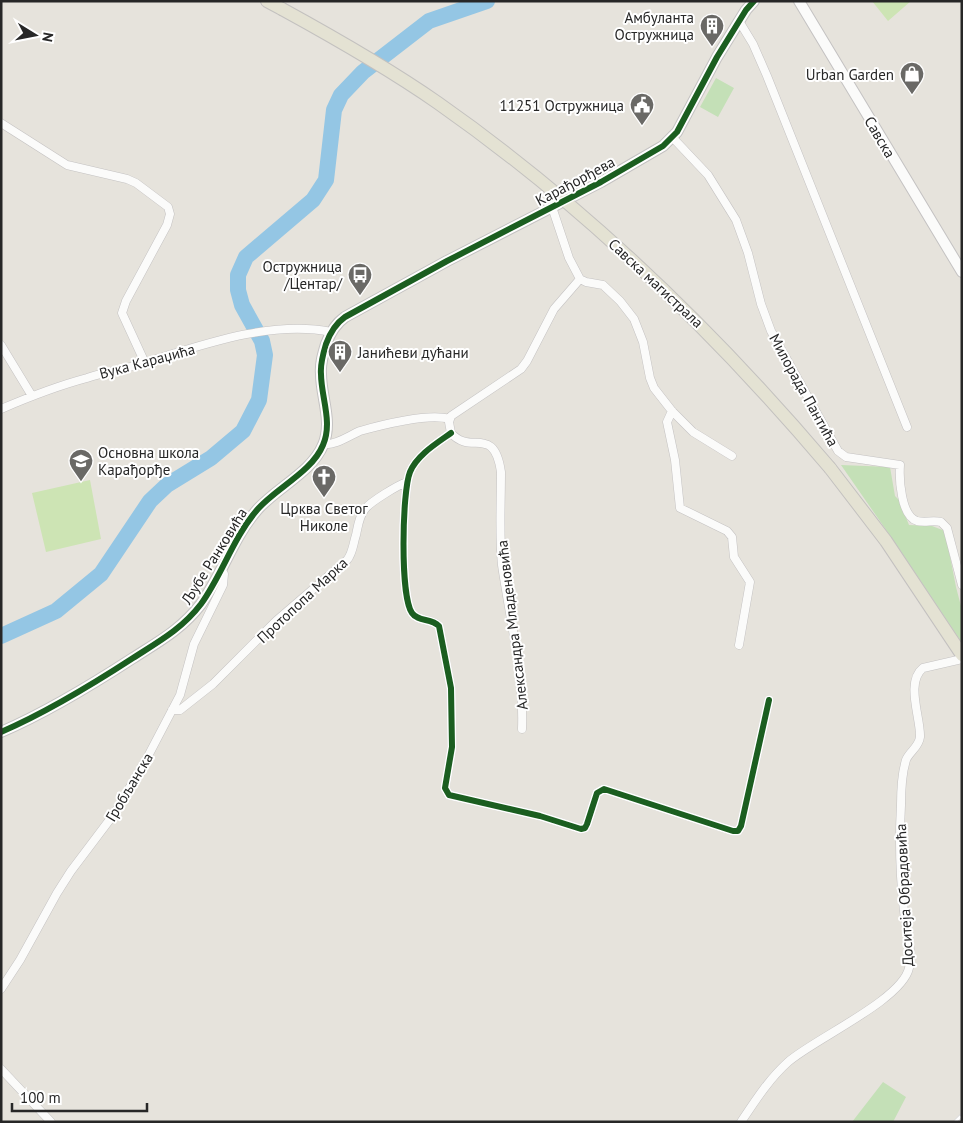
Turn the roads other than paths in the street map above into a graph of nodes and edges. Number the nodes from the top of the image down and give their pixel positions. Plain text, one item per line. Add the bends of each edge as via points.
1 (267, 1) edge
2 (754, 1) edge
3 (799, 1) edge
4 (739, 21) junction
5 (1, 123) edge
6 (673, 138) junction
7 (552, 207) junction
8 (962, 272) edge
9 (580, 279) junction
10 (330, 332) junction
11 (1, 345) edge
12 (145, 363) junction
13 (32, 396) junction
14 (1, 409) edge
15 (672, 411) junction
16 (449, 419) junction
17 (906, 427) dead end
18 (451, 433) junction
19 (324, 444) junction
20 (732, 456) dead end
21 (407, 482) junction
22 (221, 570) junction
23 (962, 585) edge
24 (739, 645) dead end
25 (962, 655) edge
26 (962, 659) edge
27 (769, 700) dead end
28 (172, 710) junction
29 (522, 729) dead end
30 (1, 732) edge
31 (1, 989) edge
32 (1, 1069) edge
33 (51, 1122) edge
34 (741, 1122) edge

1 - 25 main road, Савска магистрала, bridge via 371,59 437,102 577,210 692,315 785,414 830,468 886,541
2 - 4 street, Карађорђева
3 - 8 street, Савска
4 - 6 street, Карађорђева
4 - 17 street via 767,76
5 - 12 street via 59,161 136,183 168,207 170,219 122,313
6 - 7 street, Карађорђева via 629,167
6 - 23 street, Милорада Пантића via 708,175 736,220 771,331 838,451 846,457 900,465 902,494 910,515 918,521 942,522 947,528
7 - 9 street via 569,258
7 - 10 street, Карађорђева via 345,317
9 - 15 street via 603,285 634,319 652,383
9 - 16 street via 554,309 524,366
10 - 12 street, Вука Караџића via 267,331
10 - 19 street via 321,376 327,428
11 - 13 street
12 - 13 street, Вука Караџића
13 - 14 street, Вука Караџића
15 - 20 street via 693,432
15 - 24 street via 667,422 680,508 732,536 734,557 750,582
16 - 18 street
16 - 19 street via 410,420
18 - 21 street via 417,461
18 - 29 street, Александра Младеновића via 462,441 488,444 499,459 502,564 521,678
19 - 22 street, Љубе Ранковића via 314,460 255,513
21 - 27 street via 404,557 407,599 413,614 434,622 440,628 451,688 452,747 446,792 451,796 540,816 581,829 587,824 597,793 604,788 738,831
21 - 28 street, Протопопа Марка via 365,509 347,560 276,621 213,684 180,710
22 - 28 street, Гробљанска via 225,579 223,585 194,644 183,687
22 - 30 street, Љубе Ранковића via 191,616 173,633 83,688
26 - 34 street, Доситеја Обрадовића via 923,668 919,671 915,689 920,738 906,760 900,805 900,870 910,966 906,976 900,985 866,1012 789,1061
28 - 31 street, Гробљанска via 119,807 56,892
32 - 33 street

